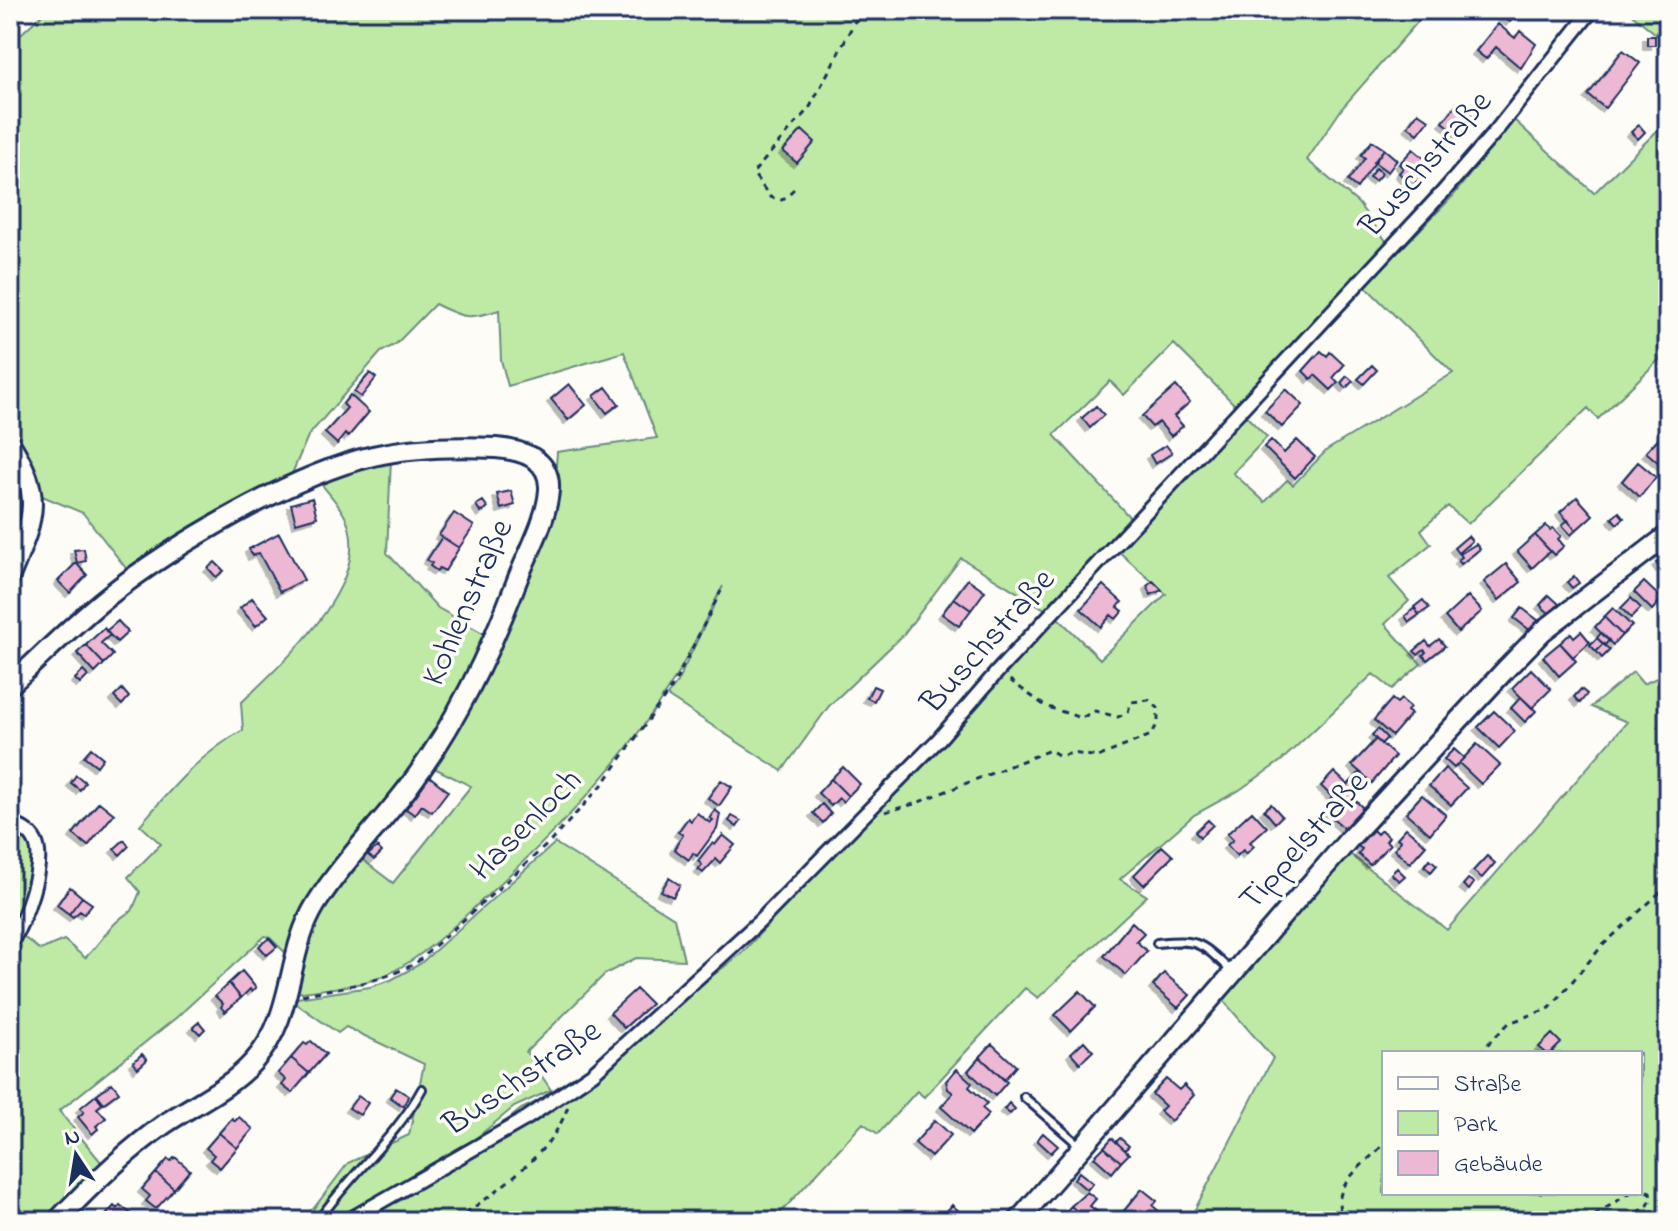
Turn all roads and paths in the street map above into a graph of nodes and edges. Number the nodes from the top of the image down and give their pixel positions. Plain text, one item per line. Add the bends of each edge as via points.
1 (865, 10) edge
2 (1592, 10) edge
3 (794, 189) dead end
4 (10, 443) edge
5 (1668, 535) edge
6 (10, 576) edge
7 (721, 591) dead end
8 (998, 671) junction
9 (10, 685) edge
10 (860, 817) junction
11 (10, 823) edge
12 (1668, 885) edge
13 (1157, 943) dead end
14 (10, 944) edge
15 (1233, 972) junction
16 (287, 997) junction
17 (1481, 1051) edge
18 (422, 1089) dead end
19 (569, 1090) junction
20 (1024, 1097) dead end
21 (1382, 1146) edge
22 (1081, 1148) junction
23 (1642, 1190) edge
24 (1627, 1195) edge
25 (70, 1213) edge
26 (57, 1221) edge
27 (318, 1221) edge
28 (347, 1221) edge
29 (456, 1221) edge
30 (1018, 1221) edge
31 (1344, 1221) edge
32 (1585, 1221) edge
33 (1615, 1221) edge

1 - 3 path via 810,107 753,173 770,197 782,200
2 - 8 street, Buschstraße via 1433,203
4 - 6 street via 28,476 34,503
5 - 15 street, Tippelstraße via 1543,631
7 - 16 path, Hasenloch via 674,684 603,784 550,842 416,963 365,984
8 - 10 street, Buschstraße
8 - 10 path via 1045,706 1081,718 1095,711 1118,717 1128,712 1131,702 1149,700 1158,708 1158,723 1151,735 1098,757 1060,756 1050,750 914,804
9 - 16 street, Kohlenstraße via 122,586 234,516 327,471 372,456 452,447 520,451 540,463 548,479 548,496 486,660 428,759 315,906 300,941
10 - 19 street, Buschstraße via 759,922
11 - 14 street via 31,834 39,860
12 - 17 path via 1602,946 1550,1008 1509,1023
13 - 15 lane via 1198,943
15 - 22 street, Tippelstraße
16 - 25 street, Kohlenstraße via 273,1038 252,1063 130,1150
18 - 27 lane via 398,1129
19 - 28 street, Buschstraße
19 - 29 path via 565,1116 547,1145
20 - 22 lane
21 - 31 path via 1339,1192 1337,1204
22 - 30 street, Tippelstraße
23 - 33 path via 1650,1192 1646,1209
24 - 32 path
25 - 26 street, Kohlenstraße

